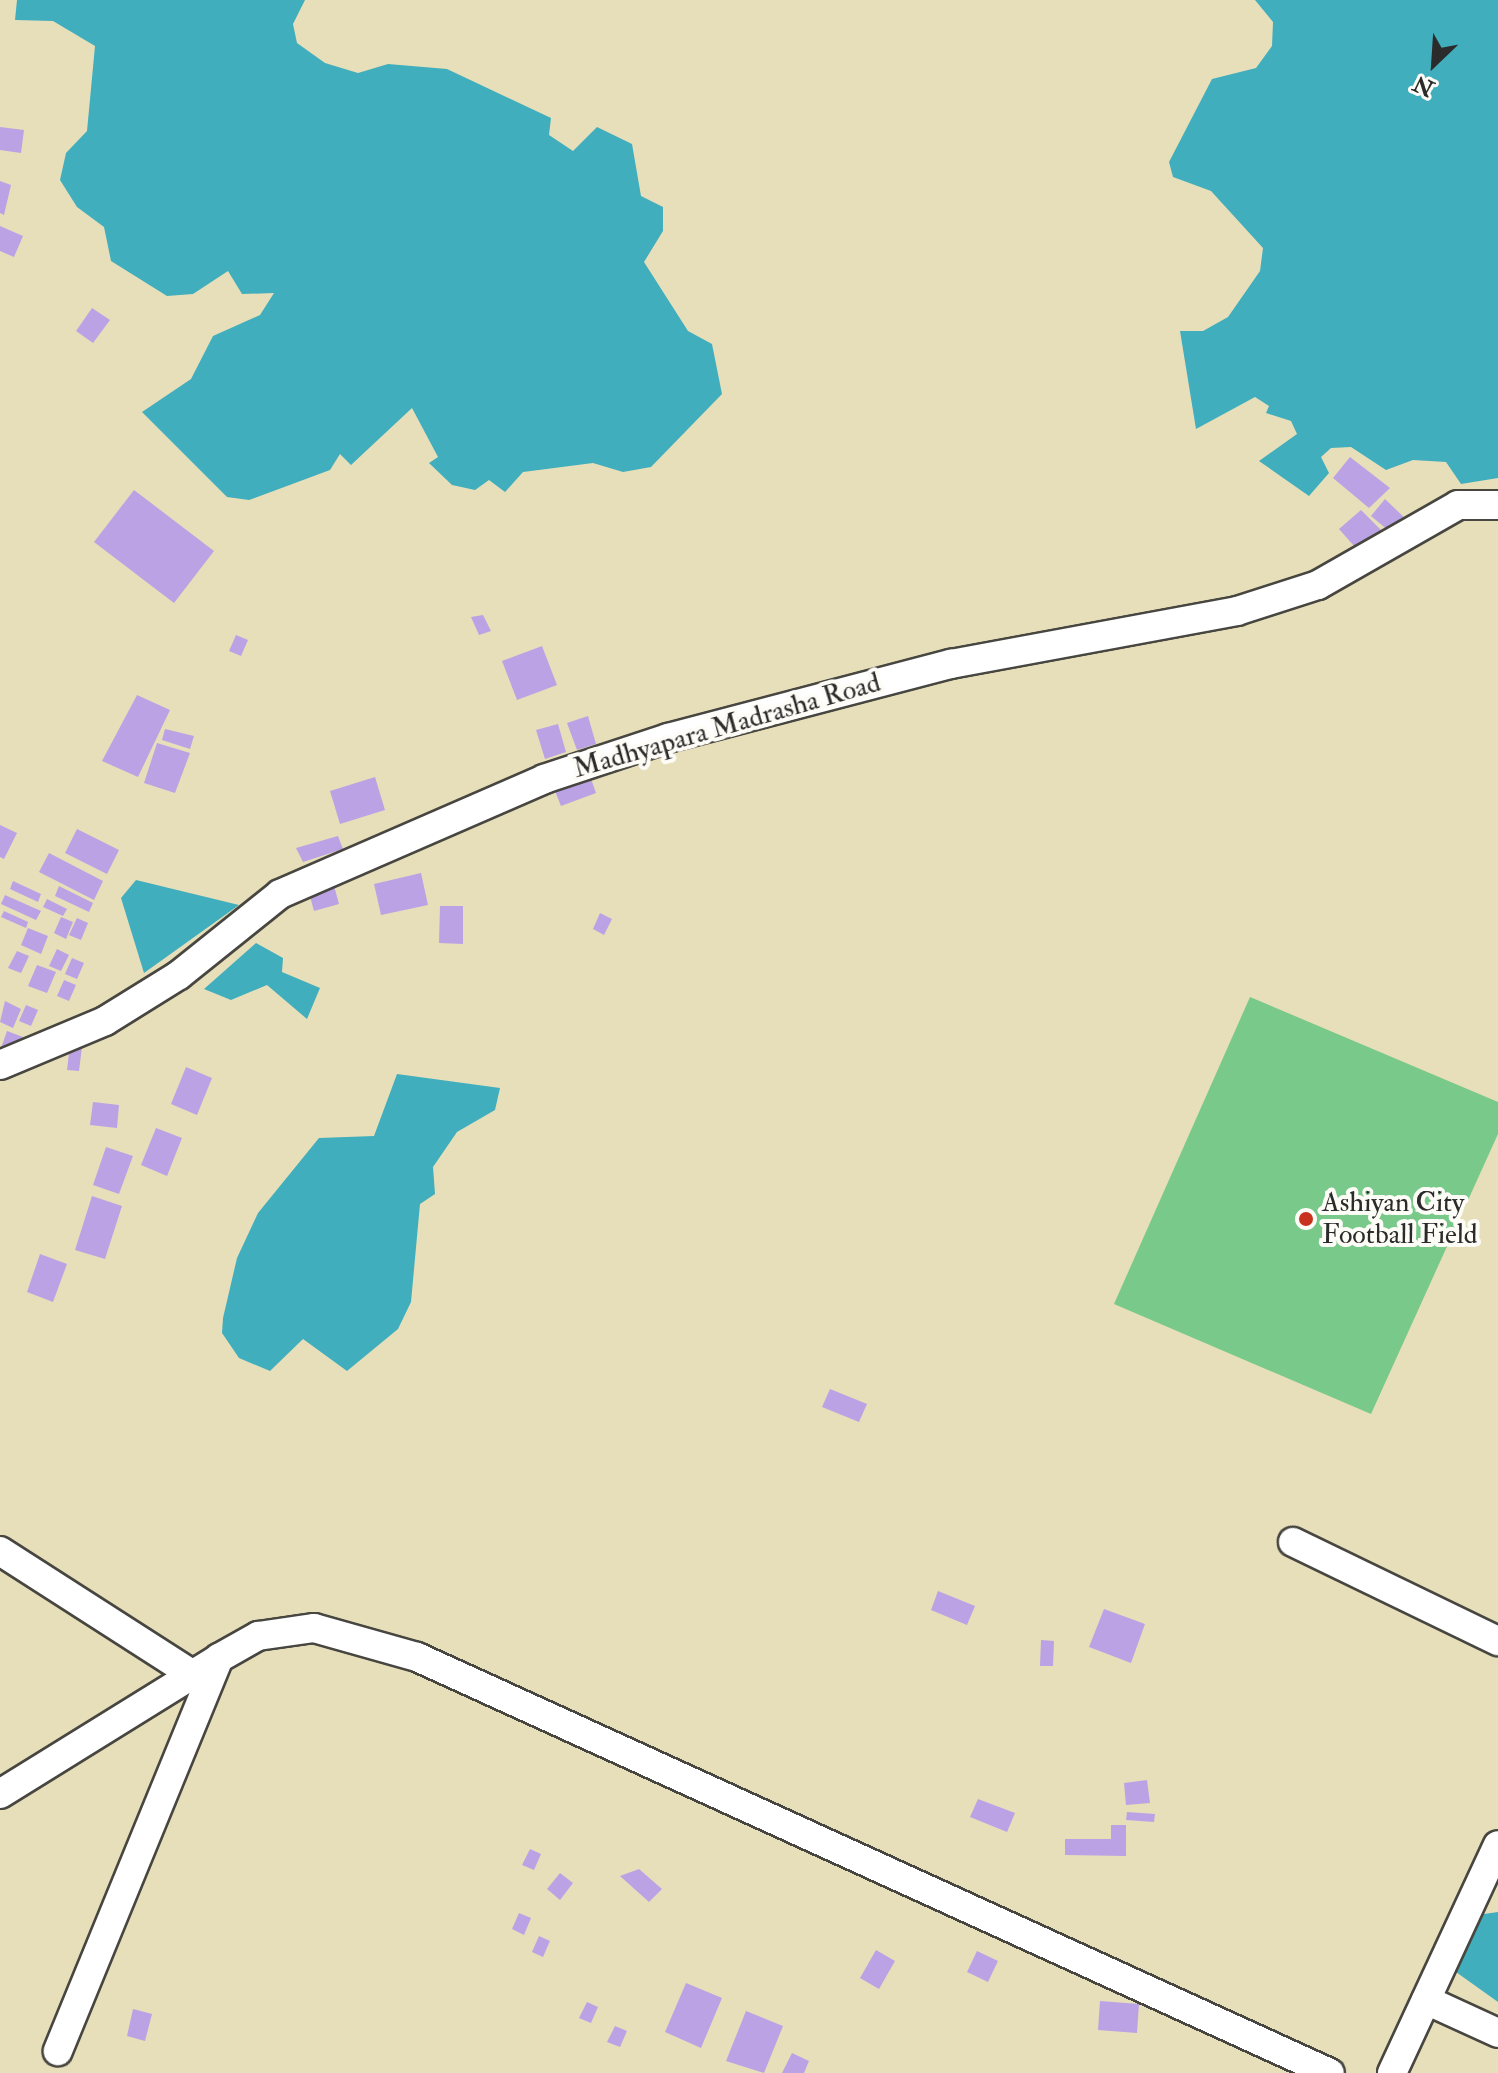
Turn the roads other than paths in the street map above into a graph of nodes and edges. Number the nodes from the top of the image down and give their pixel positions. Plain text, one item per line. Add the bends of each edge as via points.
1 (1498, 505) edge
2 (0, 1065) edge
3 (1293, 1542) dead end
4 (0, 1551) edge
5 (1498, 1641) edge
6 (219, 1658) junction
7 (195, 1676) junction
8 (0, 1794) edge
9 (1498, 1845) edge
10 (1426, 2000) junction
11 (1498, 2033) edge
12 (58, 2051) dead end
13 (1330, 2073) edge
14 (1392, 2073) edge

1 - 2 street, Madhyapara Madrasha Road via 1458,505 1318,585 1237,611 951,664 668,738 544,779 280,894 179,975 105,1021
3 - 5 street
4 - 7 street
6 - 7 street
6 - 12 street
6 - 13 street via 258,1636 314,1628 417,1657
7 - 8 street
9 - 10 street
10 - 11 street
10 - 14 street

